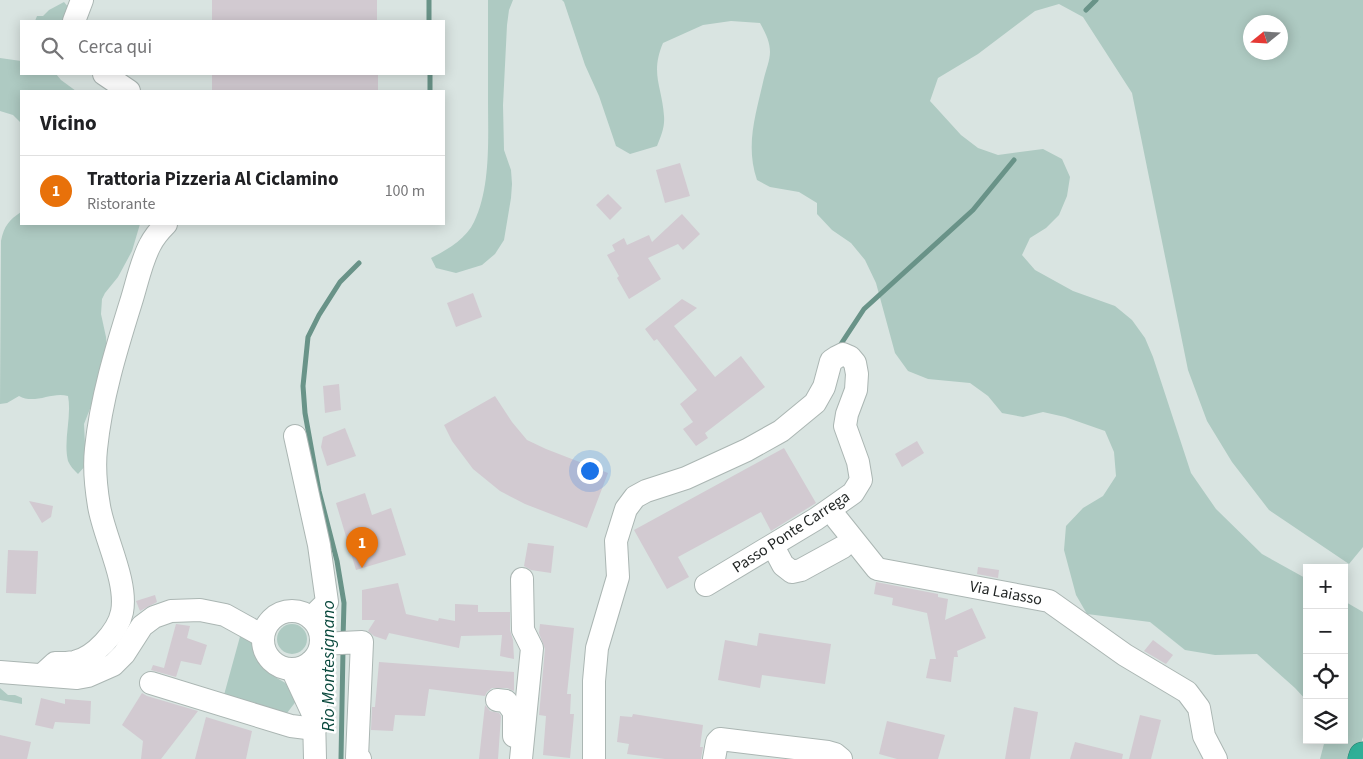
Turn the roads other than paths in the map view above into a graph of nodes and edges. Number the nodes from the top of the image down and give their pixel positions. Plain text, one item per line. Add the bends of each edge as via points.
1 (82, 0) edge
2 (74, 20) edge
3 (105, 75) edge
4 (128, 90) edge
5 (165, 225) edge
6 (295, 436) dead end
7 (838, 519) dead end
8 (773, 546) junction
9 (843, 547) dead end
10 (522, 579) dead end
11 (706, 585) dead end
12 (311, 618) junction
13 (267, 628) junction
14 (315, 655) junction
15 (0, 672) edge
16 (43, 674) junction
17 (151, 682) dead end
18 (497, 700) dead end
19 (314, 722) junction
20 (315, 759) edge
21 (360, 759) edge
22 (512, 759) edge
23 (521, 759) edge
24 (594, 759) edge
25 (714, 759) edge
26 (841, 759) edge
27 (1216, 759) edge

1 - 2 street
3 - 4 street
5 - 16 street via 150,244 116,350 102,405 96,451 99,508 122,589 122,614 103,644 89,656 73,662 55,663
6 - 12 street via 319,545 327,602
7 - 27 street, Via Laiasso via 877,569 1049,601 1125,655 1187,692 1199,708 1204,736
8 - 9 street via 783,565 792,572
8 - 11 street, Passo Ponte Carrega
8 - 24 street, Passo Ponte Carrega via 853,493 862,480 845,426 856,390 857,374 855,363 843,354 831,361 824,387 815,403 781,431 686,478 646,491 635,497 626,509 616,541 618,577 597,648
10 - 23 street via 523,630 532,648
12 - 13 street via 291,611 276,615
12 - 14 street via 321,634
13 - 14 street via 264,646 274,663 283,668
13 - 16 street via 200,610 171,611 142,626 124,654 101,671 77,678
14 - 19 street via 318,694
14 - 21 street via 362,642 357,757
15 - 16 street
17 - 19 street via 291,726
18 - 22 street via 506,701 514,712
19 - 20 street
25 - 26 street via 720,739 828,752

